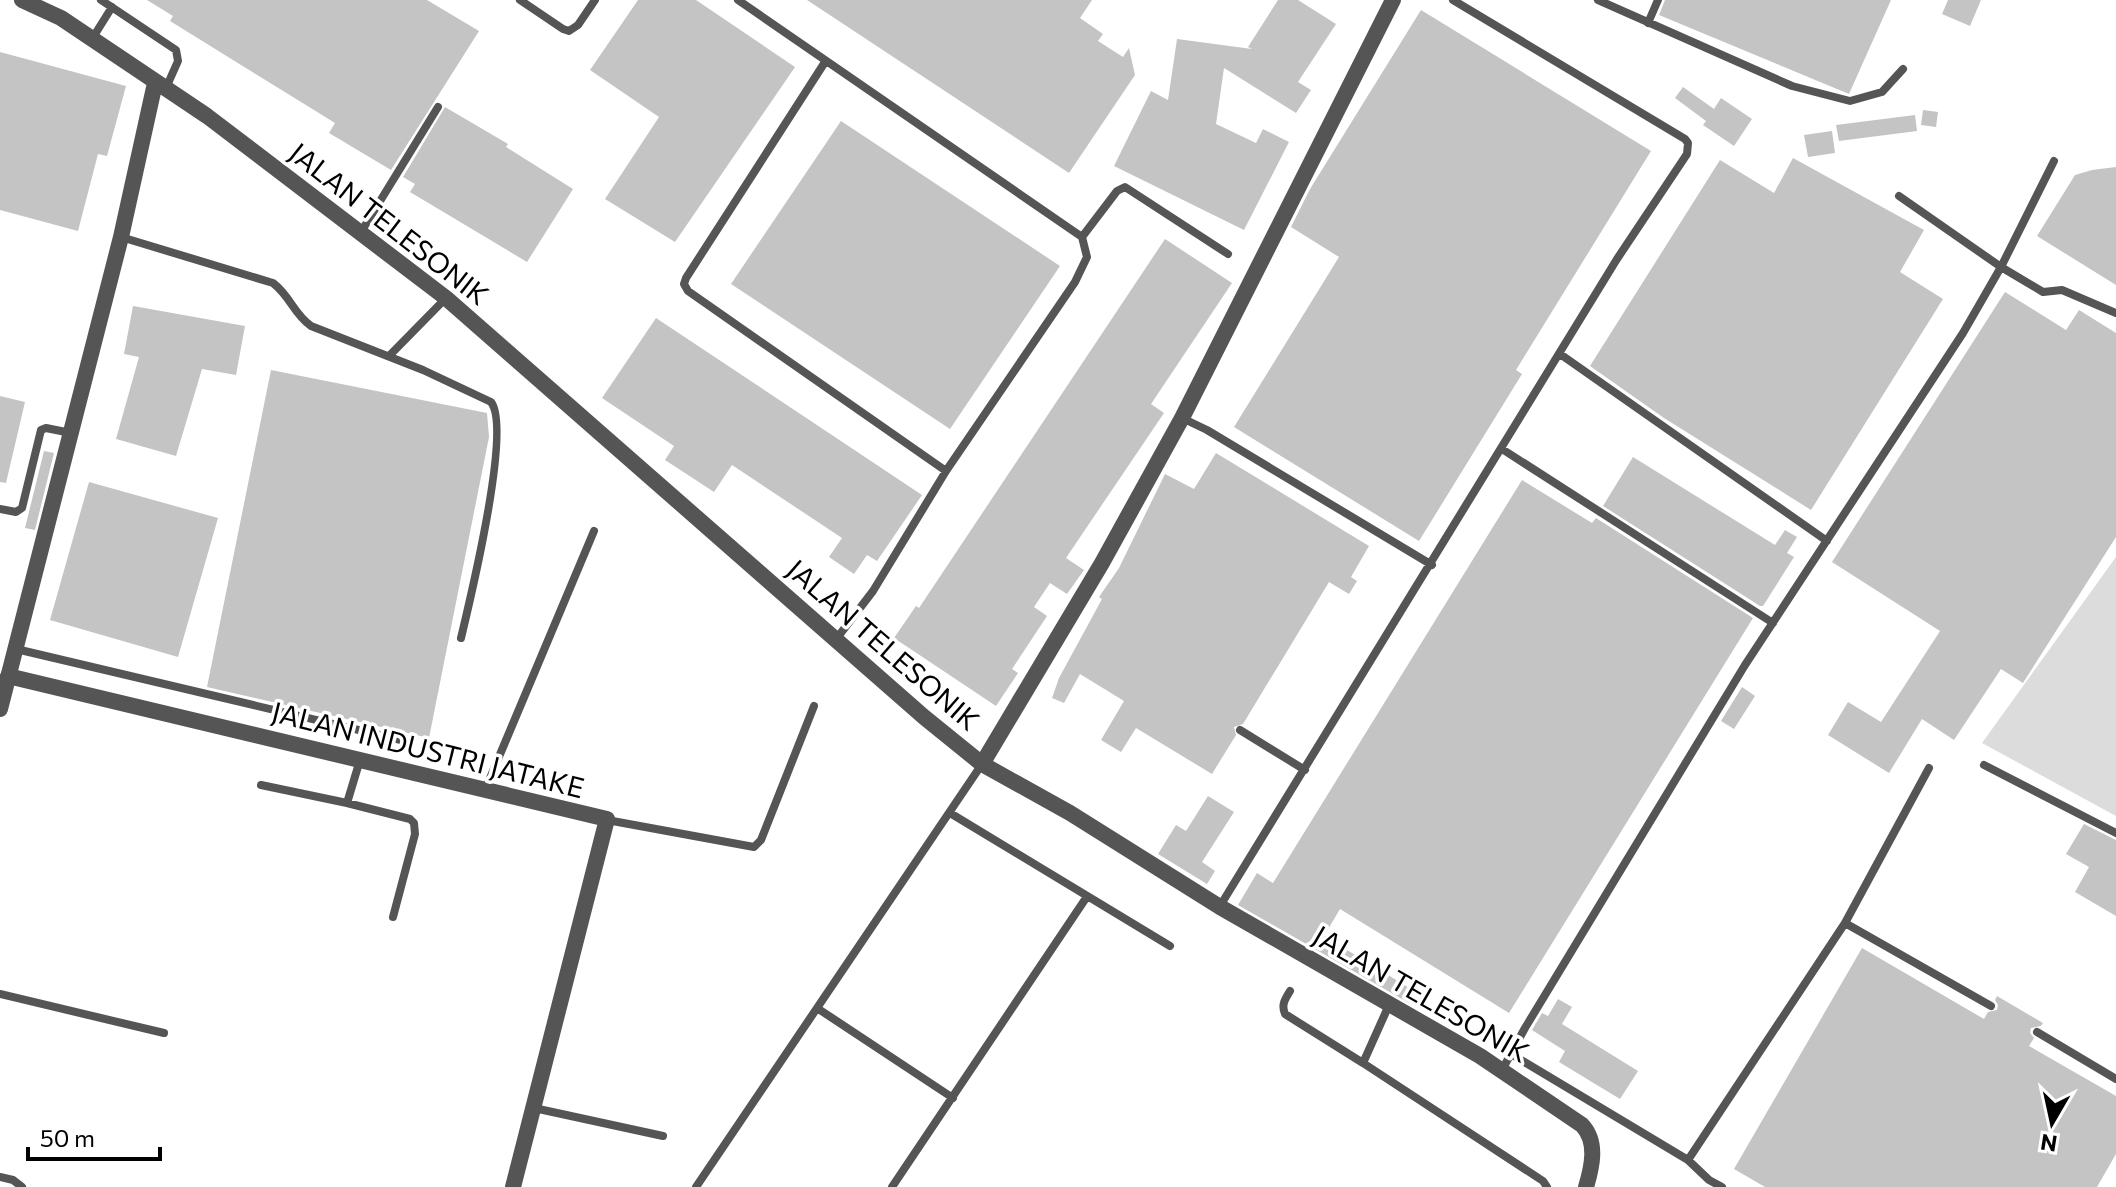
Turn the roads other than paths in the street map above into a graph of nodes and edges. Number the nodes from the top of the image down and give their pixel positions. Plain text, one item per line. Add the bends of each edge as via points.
1 (22, 0) edge
2 (101, 0) edge
3 (520, 0) edge
4 (595, 0) edge
5 (738, 0) edge
6 (1393, 0) edge
7 (1453, 0) edge
8 (1598, 0) edge
9 (1658, 0) edge
10 (48, 5) edge
11 (112, 7) junction
12 (1648, 23) junction
13 (92, 39) junction
14 (825, 62) junction
15 (1903, 69) dead end
16 (160, 86) junction
17 (438, 107) dead end
18 (2054, 161) dead end
19 (1899, 196) dead end
20 (360, 233) junction
21 (121, 237) junction
22 (1082, 237) junction
23 (1228, 254) dead end
24 (2001, 267) junction
25 (446, 298) junction
26 (2116, 313) edge
27 (1560, 354) junction
28 (389, 356) junction
29 (1182, 418) junction
30 (71, 433) junction
31 (1502, 449) junction
32 (946, 471) junction
33 (0, 509) edge
34 (594, 531) dead end
35 (1827, 541) junction
36 (1432, 565) junction
37 (1773, 623) junction
38 (461, 638) dead end
39 (837, 638) junction
40 (15, 649) junction
41 (8, 676) junction
42 (814, 706) dead end
43 (0, 709) edge
44 (1240, 730) dead end
45 (401, 740) dead end
46 (360, 760) junction
47 (982, 764) junction
48 (1984, 765) dead end
49 (1929, 768) dead end
50 (1305, 770) junction
51 (261, 785) dead end
52 (484, 790) junction
53 (347, 803) junction
54 (950, 813) junction
55 (607, 819) junction
56 (2116, 833) edge
57 (1086, 898) junction
58 (1220, 907) junction
59 (393, 917) dead end
60 (1845, 923) junction
61 (1170, 946) dead end
62 (1290, 991) dead end
63 (0, 994) edge
64 (1389, 1005) junction
65 (1991, 1006) dead end
66 (817, 1008) junction
67 (2037, 1032) dead end
68 (164, 1033) dead end
69 (1511, 1054) junction
70 (1363, 1063) junction
71 (1502, 1070) junction
72 (2116, 1079) edge
73 (953, 1098) junction
74 (533, 1108) junction
75 (663, 1136) dead end
76 (1688, 1160) junction
77 (0, 1177) edge
78 (22, 1187) edge
79 (513, 1187) edge
80 (696, 1187) edge
81 (892, 1187) edge
82 (1547, 1187) edge
83 (1586, 1187) edge
84 (1722, 1187) edge

1 - 10 street, JALAN TELESONIK
2 - 11 lane
3 - 4 lane via 569,31
5 - 14 lane
6 - 29 street
7 - 27 lane via 1688,143 1687,154
8 - 12 lane
9 - 12 lane
10 - 13 street, JALAN TELESONIK
11 - 13 lane
11 - 16 lane via 176,50 178,61
12 - 15 lane via 1792,86 1850,101 1882,92
13 - 16 street, JALAN TELESONIK
14 - 22 lane
14 - 32 lane via 684,284
16 - 20 street, JALAN TELESONIK
16 - 21 street
17 - 20 lane
18 - 24 lane
19 - 24 lane
20 - 25 street, JALAN TELESONIK
21 - 28 lane via 273,283 311,326
21 - 30 street
22 - 23 lane via 1125,187
22 - 32 lane via 1087,257 1075,282
24 - 26 lane via 2043,292 2062,290
24 - 35 lane
25 - 28 lane
25 - 39 street, JALAN TELESONIK
27 - 31 lane
27 - 35 lane
28 - 38 lane via 480,396 496,411 490,505
29 - 36 lane
29 - 47 street
30 - 33 lane via 41,430 22,508
30 - 40 street
31 - 36 lane
31 - 37 lane
32 - 39 lane via 873,591
34 - 52 lane
35 - 37 lane
36 - 50 lane
37 - 69 lane
39 - 47 street, JALAN TELESONIK
40 - 41 street
40 - 45 lane
41 - 43 street
41 - 46 street, JALAN INDUSTRI JATAKE
42 - 55 lane via 754,847
44 - 50 lane
46 - 52 street, JALAN INDUSTRI JATAKE
46 - 53 lane
47 - 54 lane
47 - 58 street, JALAN TELESONIK
48 - 56 lane
49 - 60 lane
50 - 58 lane
51 - 53 lane
52 - 55 street, JALAN INDUSTRI JATAKE
53 - 59 lane via 414,823
54 - 57 lane
54 - 66 lane
55 - 74 street, JALAN INDUSTRI JATAKE
57 - 61 lane
57 - 73 lane
58 - 64 street, JALAN TELESONIK
60 - 65 lane
60 - 76 lane
62 - 70 lane via 1282,1008 1285,1014
63 - 68 lane
64 - 70 lane
64 - 71 street, JALAN TELESONIK
66 - 73 lane
66 - 80 lane
67 - 72 lane
69 - 71 lane
69 - 76 lane
70 - 82 lane
71 - 83 street, JALAN TELESONIK via 1588,1132 1593,1155
73 - 81 lane
74 - 75 lane
74 - 79 street, JALAN INDUSTRI JATAKE
76 - 84 lane
77 - 78 lane

